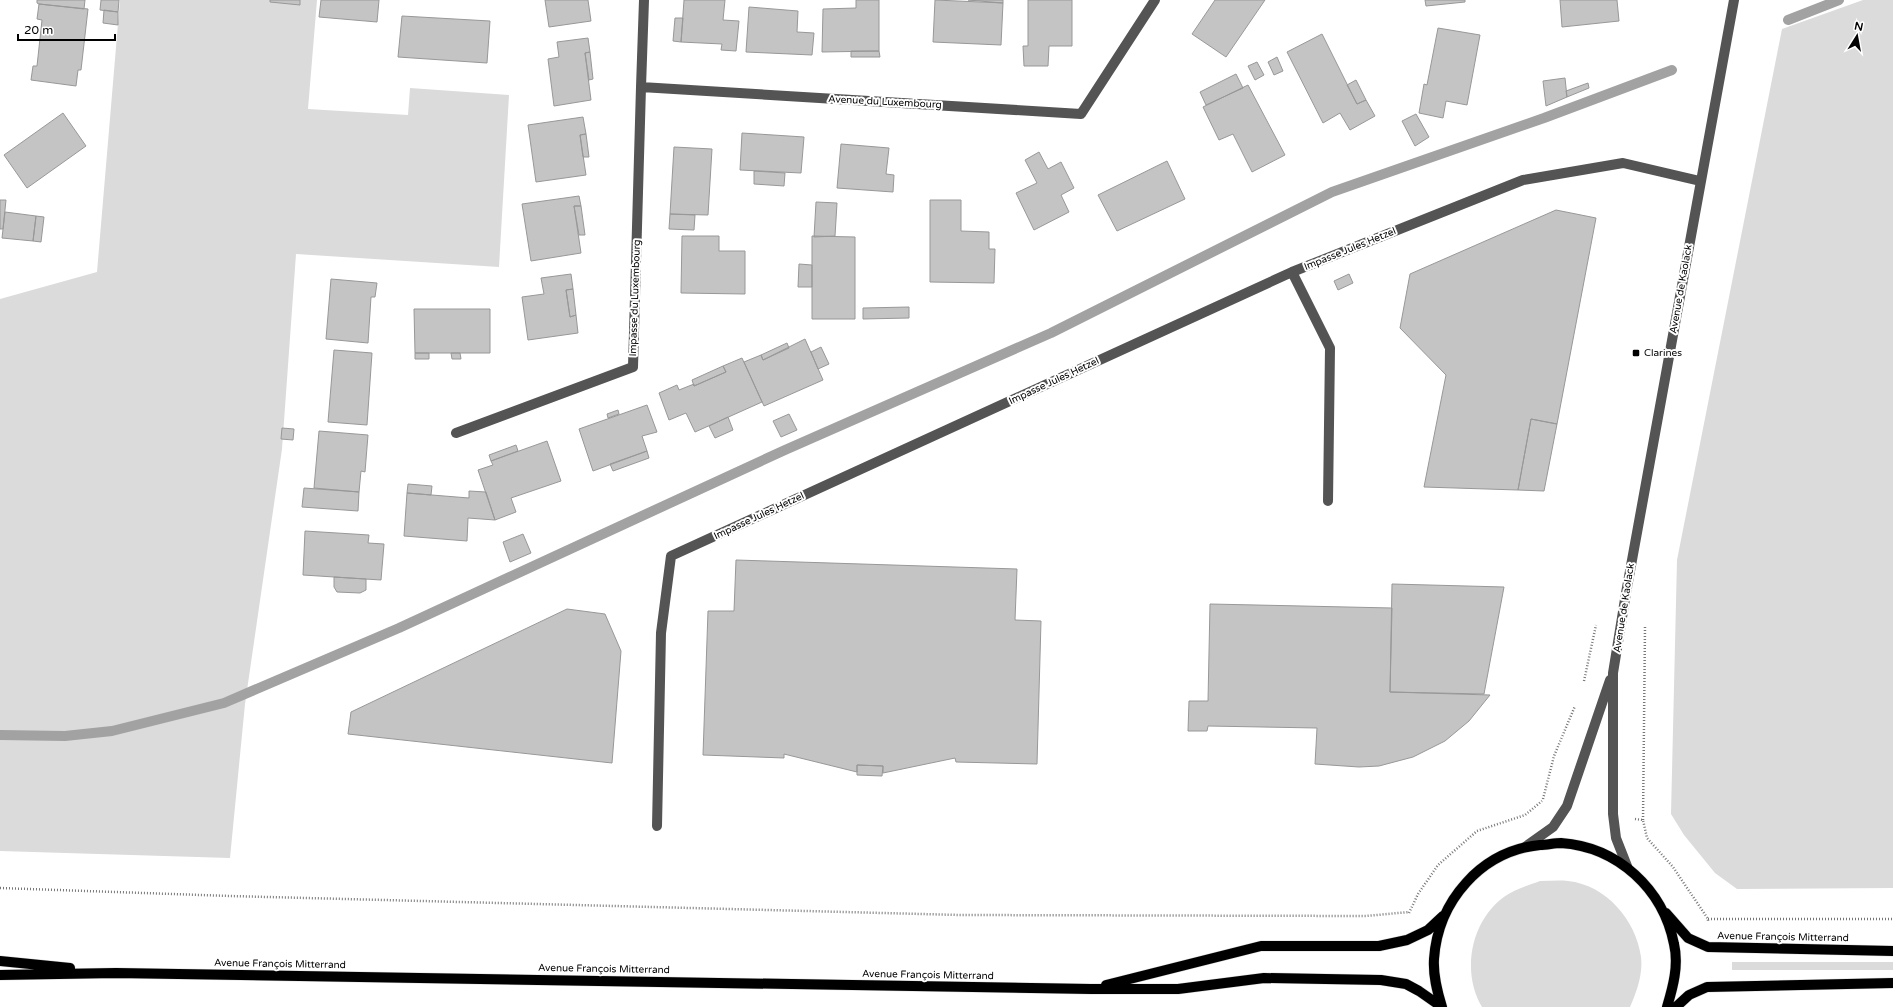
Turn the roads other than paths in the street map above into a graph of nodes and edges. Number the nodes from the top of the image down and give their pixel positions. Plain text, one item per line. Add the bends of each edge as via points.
1 (644, 0) edge
2 (1155, 0) edge
3 (1734, 0) edge
4 (641, 87) junction
5 (1700, 181) junction
6 (1292, 272) junction
7 (456, 433) dead end
8 (1328, 501) dead end
9 (1613, 673) junction
10 (657, 826) dead end
11 (1525, 847) junction
12 (1627, 866) junction
13 (1664, 910) junction
14 (1444, 914) junction
15 (1893, 951) edge
16 (0, 961) edge
17 (116, 973) junction
18 (0, 975) edge
19 (1893, 983) edge
20 (1091, 989) junction
21 (1442, 1007) edge
22 (1667, 1007) edge
23 (1676, 1007) edge

1 - 4 street
2 - 4 street, Avenue du Luxembourg via 1081,114
3 - 5 street, Avenue de Kaolack
4 - 7 street, Impasse du Luxembourg via 633,367
5 - 6 street, Impasse Jules Hetzel via 1623,163 1522,180
5 - 9 street, Avenue de Kaolack
6 - 8 street via 1330,348
6 - 10 street, Impasse Jules Hetzel via 671,556 661,633
9 - 11 street, Avenue de Kaolack via 1567,806 1553,827
9 - 12 street, Avenue de Kaolack via 1613,814 1616,838
11 - 12 main road via 1560,843 1595,850
11 - 14 main road via 1505,854 1469,879
12 - 13 main road via 1648,886
13 - 15 main road, Avenue François Mitterrand via 1688,938 1708,947
13 - 22 main road via 1675,946 1675,982
14 - 20 main road, Avenue François Mitterrand via 1428,930 1407,940 1379,946 1261,946
14 - 21 main road via 1437,937 1434,961 1435,984
16 - 17 main road, Avenue François Mitterrand
17 - 18 main road, Avenue François Mitterrand
17 - 20 main road, Avenue François Mitterrand
19 - 23 main road via 1707,988 1689,995
20 - 21 main road, Avenue François Mitterrand via 1178,989 1264,978 1381,980 1406,984

